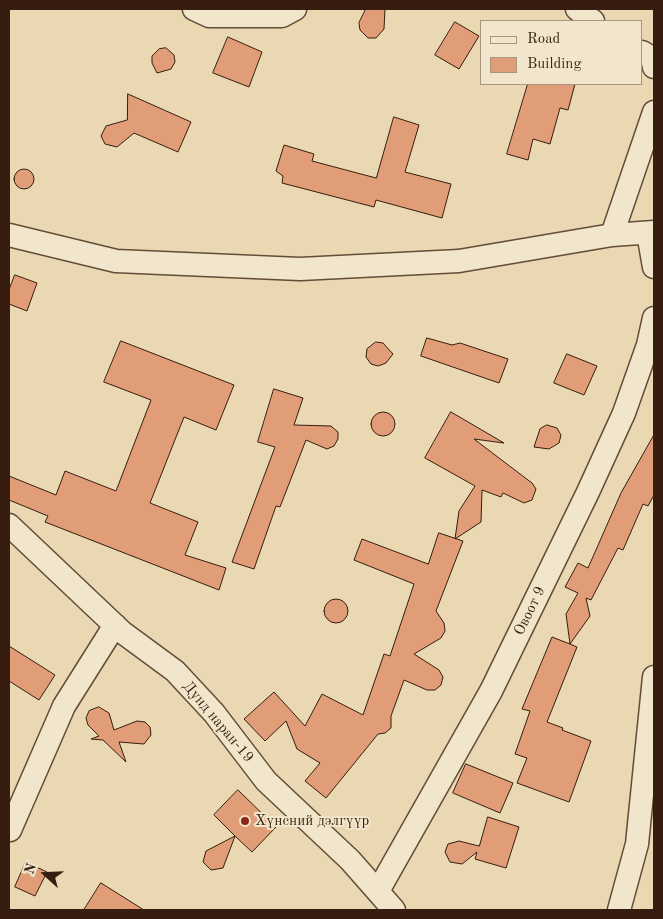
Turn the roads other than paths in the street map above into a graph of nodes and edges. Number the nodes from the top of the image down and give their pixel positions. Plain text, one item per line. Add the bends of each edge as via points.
1 (194, 9) edge
2 (295, 9) edge
3 (577, 9) edge
4 (592, 20) edge
5 (643, 53) edge
6 (654, 68) edge
7 (654, 112) edge
8 (651, 232) edge
9 (9, 235) edge
10 (612, 235) junction
11 (654, 267) edge
12 (654, 318) edge
13 (9, 525) edge
14 (115, 625) junction
15 (654, 677) edge
16 (10, 830) dead end
17 (378, 891) junction
18 (394, 910) edge
19 (620, 910) edge

1 - 2 street via 209,16 282,16
3 - 4 street
5 - 6 street via 652,58
7 - 10 street
8 - 10 street
8 - 11 street
9 - 10 street via 116,261 300,269 459,261
12 - 17 street, Овоот 9 via 624,413 584,500 491,691
13 - 14 street, Дунд наран-19
14 - 16 street via 64,706
14 - 17 street, Дунд наран-19 via 175,672 214,713 266,781
15 - 19 street via 637,844
17 - 18 street, Дунд наран-19

